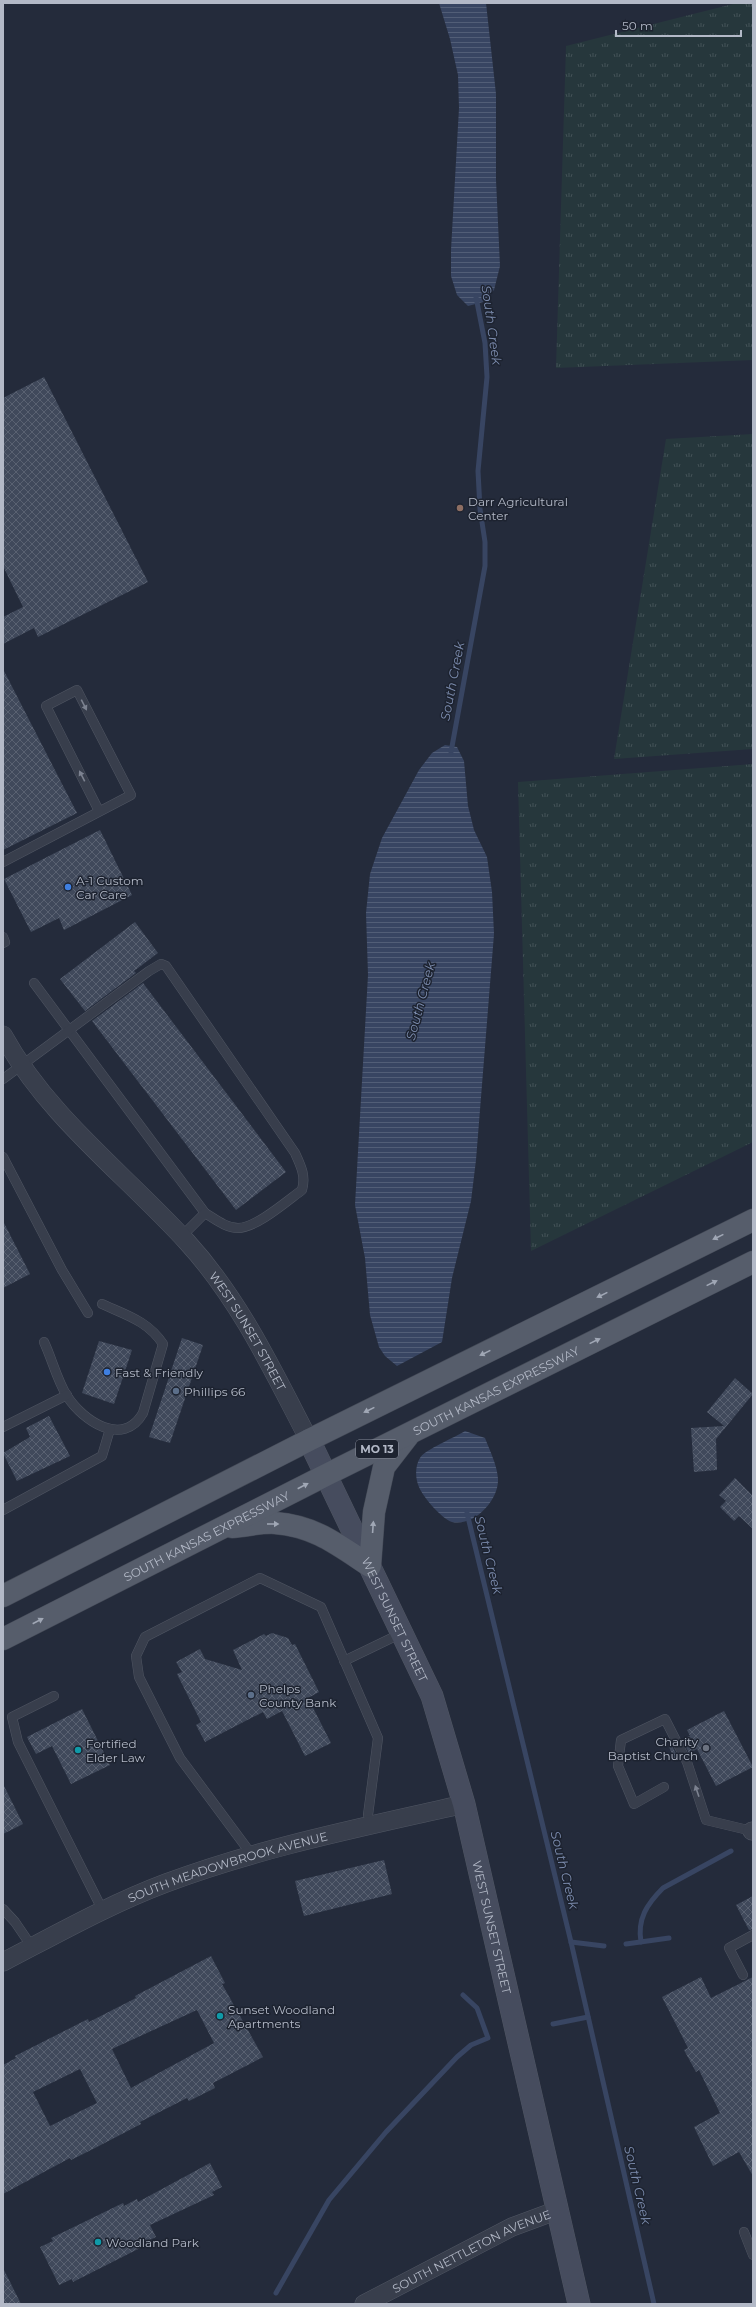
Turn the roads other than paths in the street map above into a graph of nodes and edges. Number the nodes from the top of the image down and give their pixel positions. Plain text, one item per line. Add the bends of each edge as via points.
1 (99, 811) junction
2 (3, 862) edge
3 (3, 937) edge
4 (3, 943) edge
5 (34, 983) dead end
6 (70, 1031) junction
7 (3, 1035) edge
8 (22, 1067) junction
9 (3, 1079) edge
10 (3, 1157) edge
11 (205, 1213) junction
12 (753, 1220) edge
13 (182, 1236) junction
14 (753, 1262) edge
15 (102, 1304) dead end
16 (88, 1313) dead end
17 (44, 1342) dead end
18 (67, 1395) junction
19 (3, 1427) edge
20 (110, 1429) junction
21 (411, 1432) junction
22 (309, 1440) junction
23 (326, 1475) junction
24 (3, 1510) edge
25 (220, 1529) junction
26 (370, 1566) junction
27 (3, 1596) edge
28 (402, 1633) junction
29 (3, 1639) edge
30 (344, 1661) junction
31 (54, 1696) dead end
32 (664, 1787) dead end
33 (464, 1804) junction
34 (368, 1815) dead end
35 (752, 1831) edge
36 (252, 1855) junction
37 (3, 1909) edge
38 (103, 1911) junction
39 (753, 1935) edge
40 (32, 1947) junction
41 (3, 1962) edge
42 (743, 1975) dead end
43 (558, 2210) junction
44 (744, 2232) dead end
45 (753, 2255) edge
46 (364, 2304) edge
47 (579, 2304) edge

1 -> 1 lane via 46,706 77,690 131,795
1 - 2 lane
3 - 4 lane
5 - 6 lane
6 - 8 lane
6 - 11 lane
6 - 11 lane via 149,971 161,964 166,966 295,1153 302,1168 302,1190 250,1226 238,1228 225,1225
7 - 8 street, WEST SUNSET STREET
8 - 9 lane
8 - 13 street, WEST SUNSET STREET via 68,1124
10 - 16 lane via 62,1270
11 - 13 lane
12 -> 22 main road
13 - 22 street, WEST SUNSET STREET via 227,1291 266,1357
21 -> 14 main road, SOUTH KANSAS EXPRESSWAY / MO 13
15 - 20 lane via 147,1325 163,1344 143,1413 137,1424 124,1430
17 - 18 lane
18 - 19 lane
18 - 20 lane via 78,1410
20 - 24 lane via 102,1456
21 - 23 main road, SOUTH KANSAS EXPRESSWAY / MO 13
26 -> 21 main road via 374,1512 384,1467
22 - 23 main road, WEST SUNSET STREET
22 - 27 main road
25 -> 23 main road, SOUTH KANSAS EXPRESSWAY / MO 13
23 - 26 main road, WEST SUNSET STREET
25 -> 26 main road via 275,1523 308,1528
29 -> 25 main road, SOUTH KANSAS EXPRESSWAY / MO 13
26 - 28 main road, WEST SUNSET STREET
28 - 30 lane
28 - 33 main road, WEST SUNSET STREET via 432,1696
30 - 34 lane via 378,1738
30 - 36 lane via 321,1606 260,1578 145,1637 136,1656 139,1677 180,1758
31 - 38 lane via 12,1717 18,1742
35 -> 32 lane via 706,1820 687,1762 664,1719 621,1740 618,1766 634,1804
33 - 36 street, SOUTH MEADOWBROOK AVENUE
33 - 43 main road, WEST SUNSET STREET
36 - 38 street, SOUTH MEADOWBROOK AVENUE via 165,1884
37 - 40 lane
38 - 40 street, SOUTH MEADOWBROOK AVENUE
39 - 42 lane via 729,1948
40 - 41 street, SOUTH MEADOWBROOK AVENUE
43 - 46 street, SOUTH NETTLETON AVENUE via 512,2227
43 - 47 main road, WEST SUNSET STREET
44 - 45 lane

